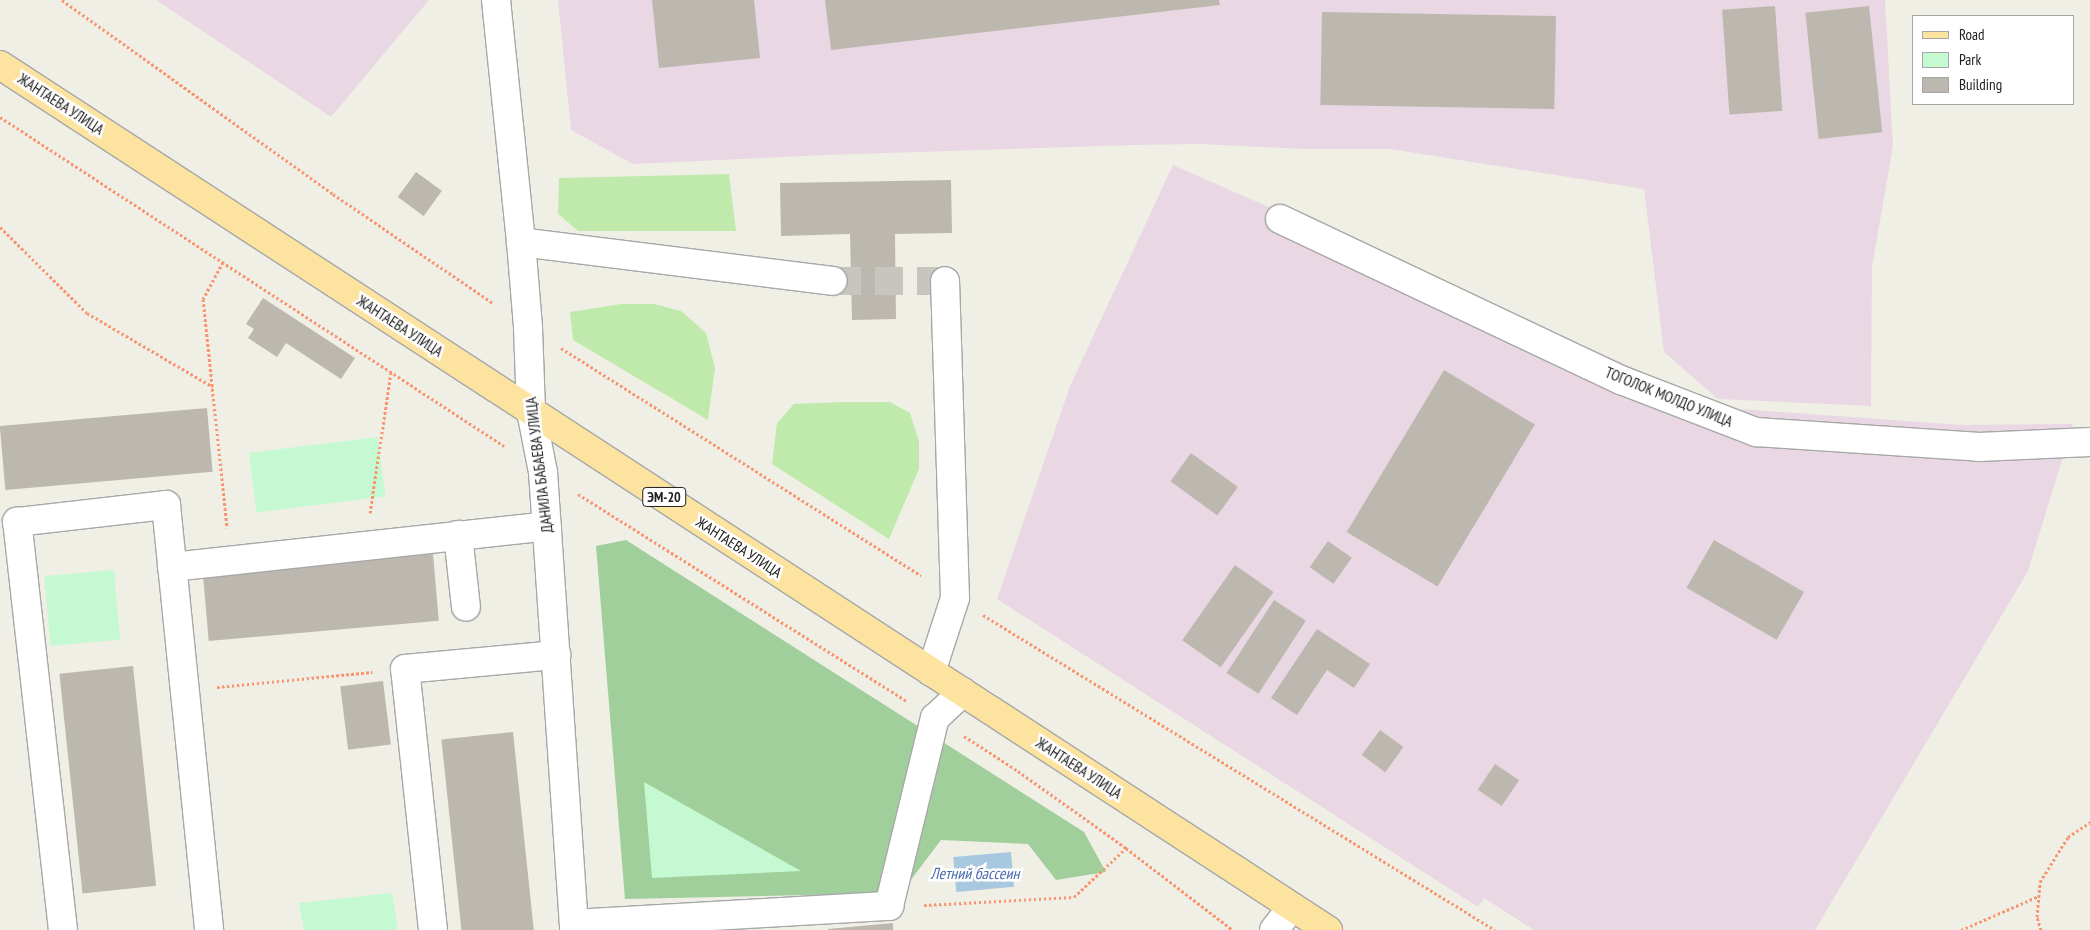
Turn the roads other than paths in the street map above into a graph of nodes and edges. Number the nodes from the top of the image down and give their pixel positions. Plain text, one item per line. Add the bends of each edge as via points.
1 (496, 0) edge
2 (0, 65) edge
3 (1280, 219) dead end
4 (521, 242) junction
5 (833, 281) tunnel mouth
6 (945, 281) dead end
7 (531, 411) junction
8 (2090, 442) edge
9 (547, 526) junction
10 (458, 536) junction
11 (172, 568) junction
12 (466, 607) dead end
13 (556, 655) junction
14 (931, 672) junction
15 (963, 692) junction
16 (1292, 907) junction
17 (574, 927) edge
18 (63, 930) edge
19 (209, 930) edge
20 (433, 930) edge
21 (1274, 930) edge
22 (1328, 930) edge

1 - 4 street, ДАНИЛА БАБАЕВА УЛИЦА
2 - 7 main road, ЖАНТАЕВА УЛИЦА / ЭМ-20
3 - 8 street, ТОГОЛОК МОЛДО УЛИЦА via 1621,380 1756,432 1979,447
4 - 5 street
4 - 7 street, ДАНИЛА БАБАЕВА УЛИЦА
6 - 14 street via 955,598
7 - 9 street, ДАНИЛА БАБАЕВА УЛИЦА via 543,472
7 - 14 main road, ЖАНТАЕВА УЛИЦА / ЭМ-20
9 - 10 street
9 - 13 street, ДАНИЛА БАБАЕВА УЛИЦА
10 - 11 street
10 - 12 street
11 - 18 street via 166,505 17,522
11 - 19 street
13 - 17 street, ДАНИЛА БАБАЕВА УЛИЦА
13 - 20 street via 405,669
14 - 15 main road, ЖАНТАЕВА УЛИЦА / ЭМ-20
15 - 16 main road, ЖАНТАЕВА УЛИЦА / ЭМ-20
15 - 17 street via 935,718 889,906
16 - 21 street
16 - 22 main road, ЖАНТАЕВА УЛИЦА / ЭМ-20

